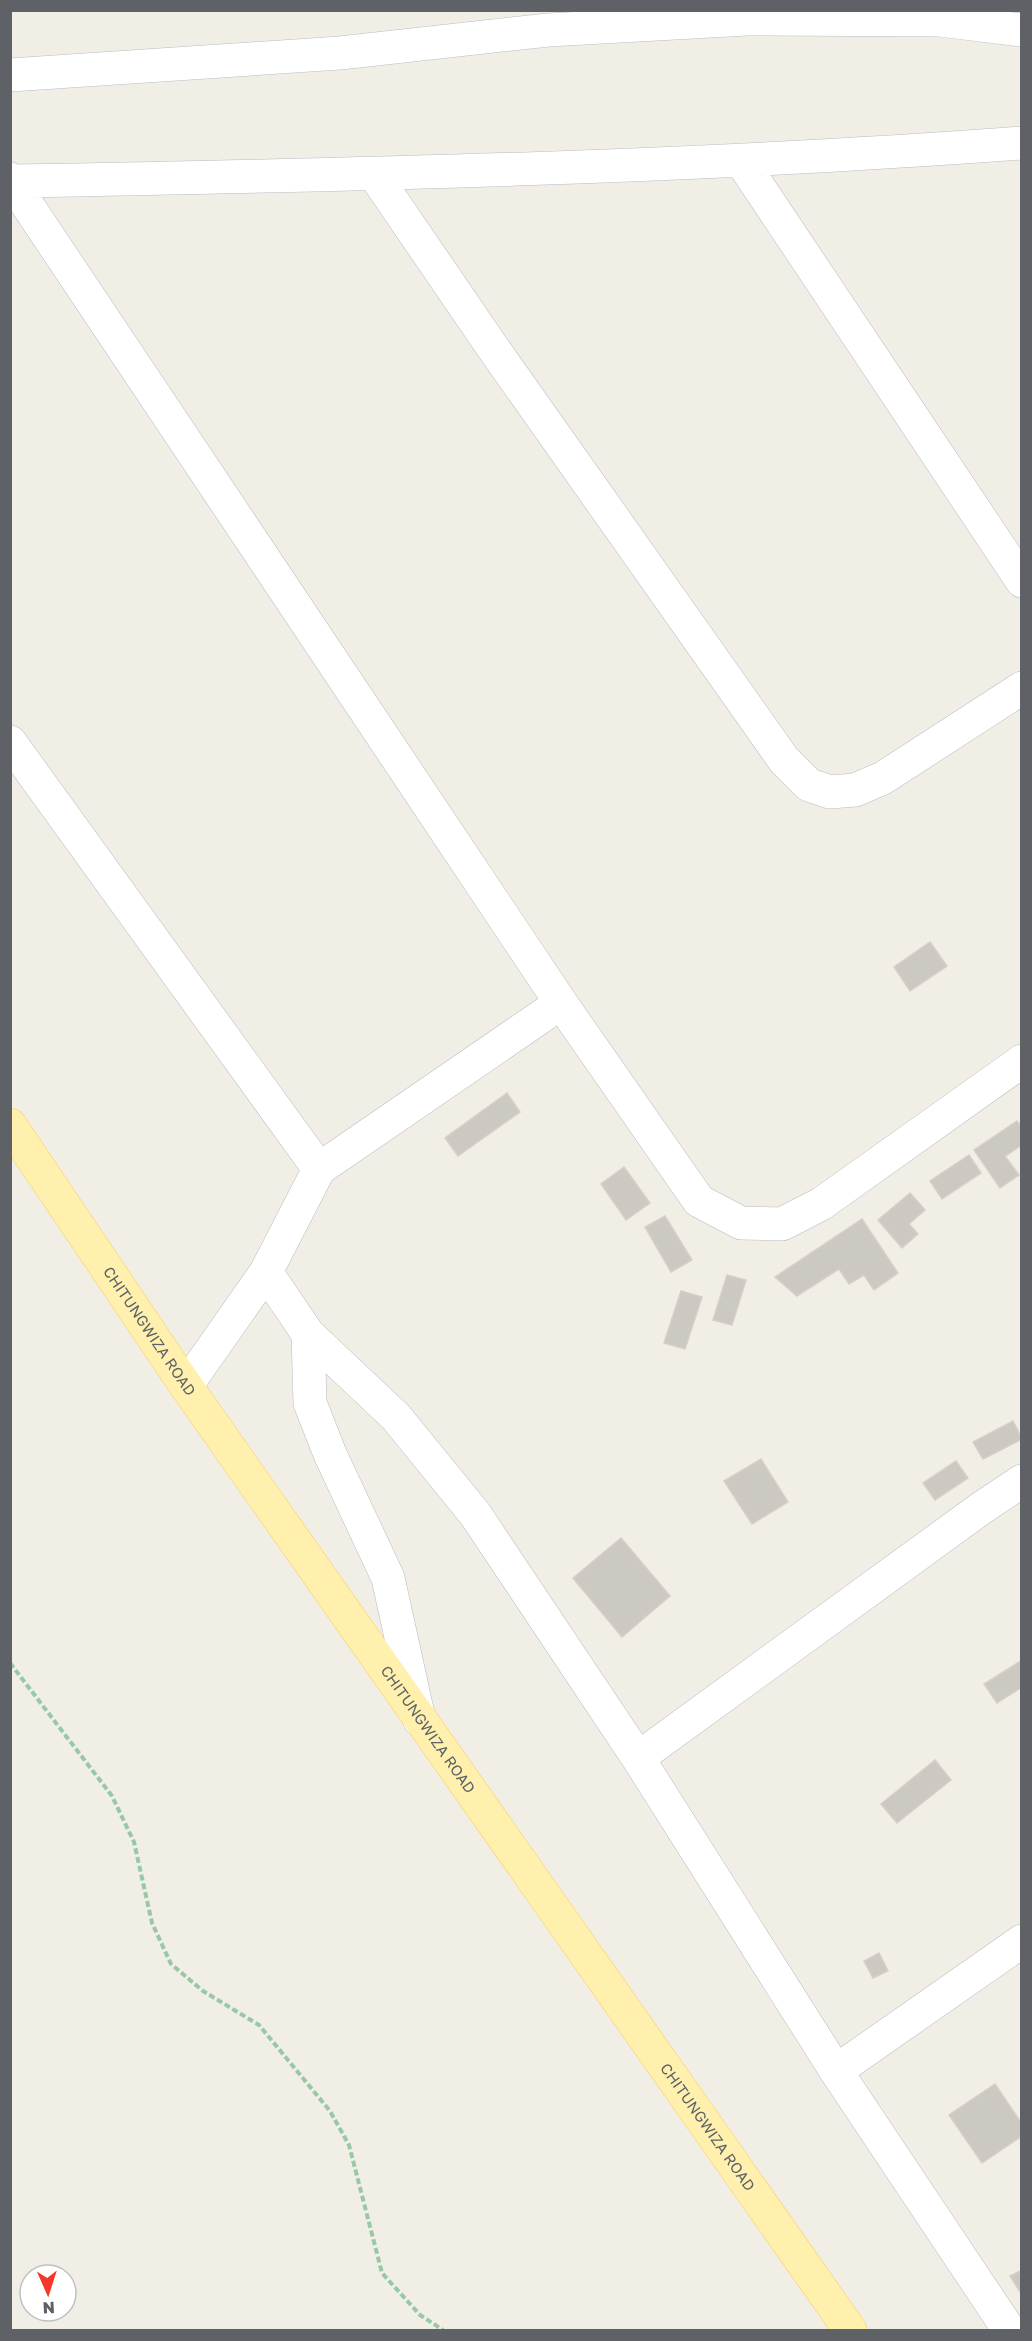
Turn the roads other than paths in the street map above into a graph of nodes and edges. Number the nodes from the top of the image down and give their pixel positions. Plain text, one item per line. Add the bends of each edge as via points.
1 (1022, 30) edge
2 (10, 75) edge
3 (1022, 143) edge
4 (742, 162) junction
5 (374, 174) junction
6 (12, 180) edge
7 (1022, 581) edge
8 (1022, 688) edge
9 (10, 742) edge
10 (561, 1003) junction
11 (1022, 1062) edge
12 (10, 1125) edge
13 (319, 1169) junction
14 (266, 1272) junction
15 (308, 1334) junction
16 (186, 1386) junction
17 (1022, 1481) edge
18 (419, 1719) junction
19 (638, 1758) junction
20 (1022, 1941) edge
21 (836, 2071) junction
22 (850, 2331) edge
23 (1008, 2331) edge

1 - 2 street via 940,20 747,19 548,30 340,53
3 - 4 street
4 - 5 street
4 - 7 street
5 - 6 street
5 - 8 street via 784,760 809,785 830,792 855,790 883,778
6 - 10 street
9 - 13 street
10 - 11 street via 699,1201 741,1223 782,1224 821,1204
10 - 13 street
12 - 16 main road, CHITUNGWIZA ROAD
13 - 14 street
14 - 15 street
14 - 16 street
15 - 18 street via 310,1403 388,1578
15 - 19 street via 396,1417 475,1514
16 - 18 main road, CHITUNGWIZA ROAD
17 - 19 street
18 - 22 main road, CHITUNGWIZA ROAD
19 - 21 street
20 - 21 street
21 - 23 street

